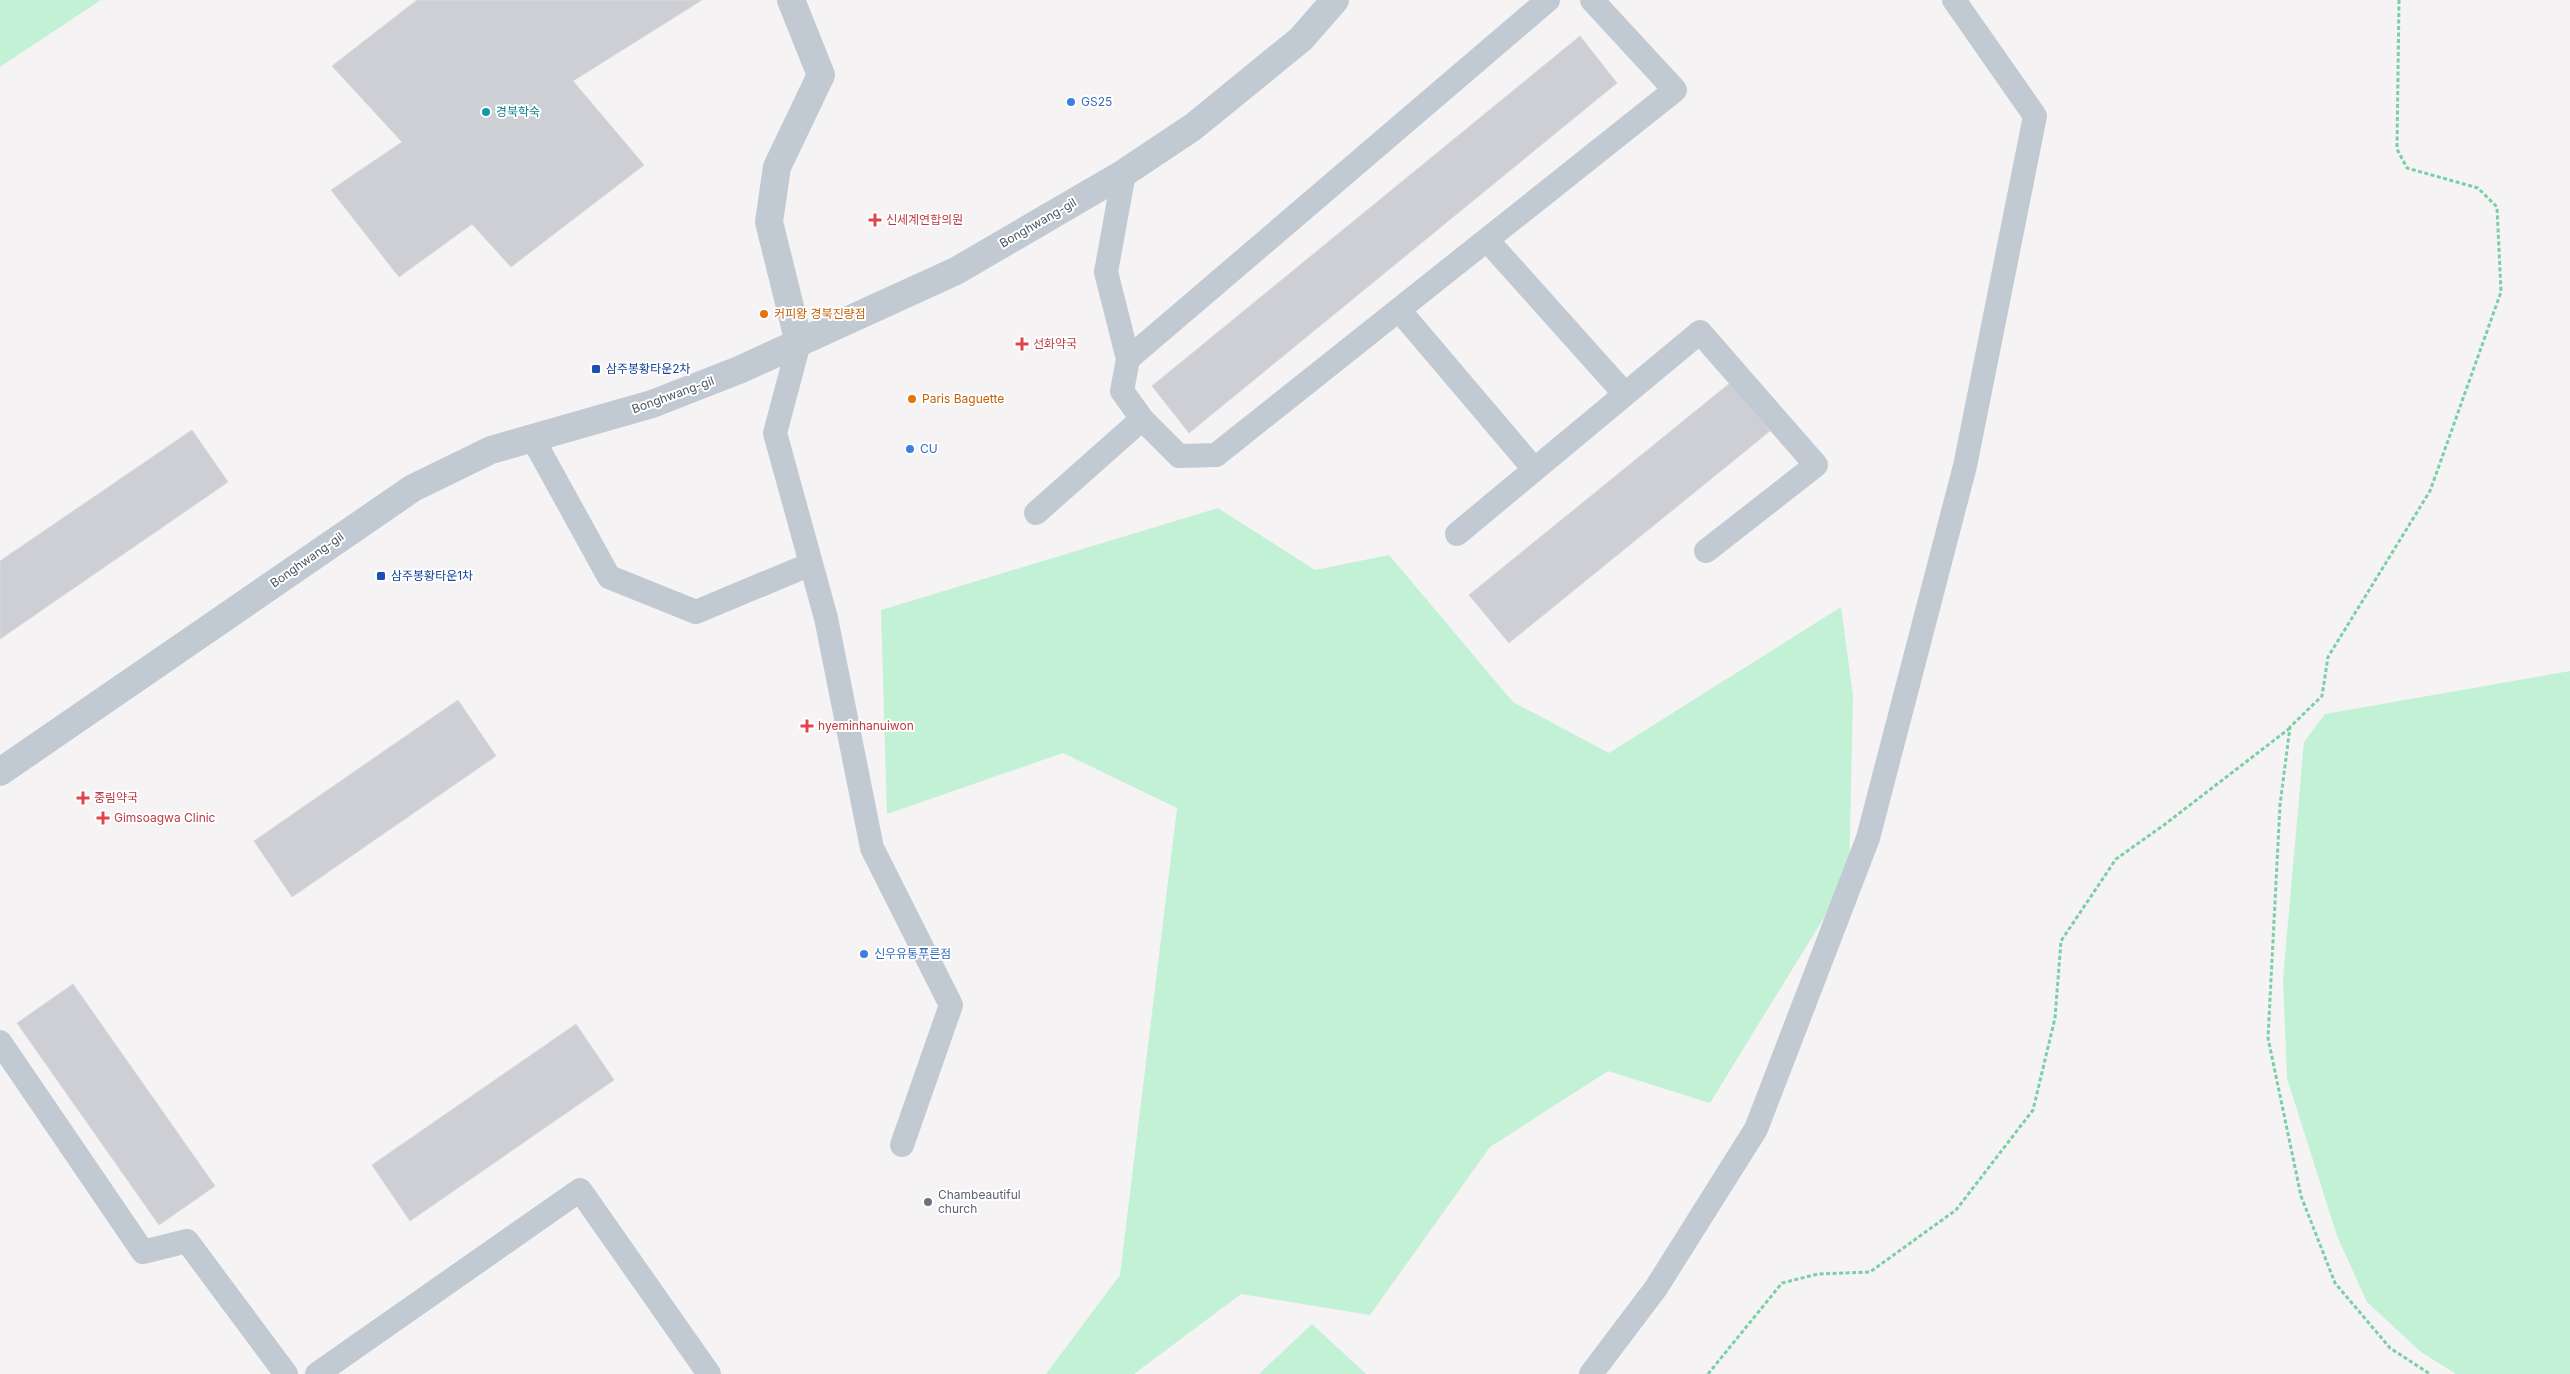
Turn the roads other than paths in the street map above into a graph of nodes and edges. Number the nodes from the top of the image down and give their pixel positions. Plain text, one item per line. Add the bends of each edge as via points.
1 (791, 0) edge
2 (1335, 0) edge
3 (1548, 0) edge
4 (1592, 0) edge
5 (1954, 0) edge
6 (1124, 173) junction
7 (1487, 240) junction
8 (1399, 310) junction
9 (799, 342) junction
10 (1128, 359) junction
11 (1624, 393) junction
12 (1142, 419) junction
13 (534, 439) junction
14 (1534, 469) junction
15 (1036, 513) dead end
16 (1457, 534) dead end
17 (1706, 551) dead end
18 (811, 564) junction
19 (0, 772) edge
20 (0, 1042) edge
21 (902, 1146) dead end
22 (286, 1374) edge
23 (317, 1374) edge
24 (709, 1374) edge
25 (1591, 1374) edge

1 - 9 street via 821,75 777,167 769,222
2 - 6 street, Bonghwang-gil via 1301,39 1248,84 1194,126
3 - 10 lane
4 - 7 lane via 1675,90
5 - 25 lane via 2035,116 1965,466 1868,838 1756,1129 1656,1288
6 - 9 street, Bonghwang-gil via 956,271
6 - 10 lane via 1106,272
7 - 8 lane
7 - 11 lane
8 - 12 lane via 1216,455 1179,456
8 - 14 lane
9 - 13 street, Bonghwang-gil via 652,404
9 - 18 lane via 775,433
10 - 12 lane via 1122,391
11 - 14 lane
11 - 17 lane via 1700,332 1816,465
12 - 15 lane
13 - 18 lane via 609,577 696,612
13 - 19 street, Bonghwang-gil via 491,450 413,488
14 - 16 lane
18 - 21 lane via 826,618 872,848 951,1005
20 - 22 lane via 143,1252 187,1241
23 - 24 lane via 580,1190

